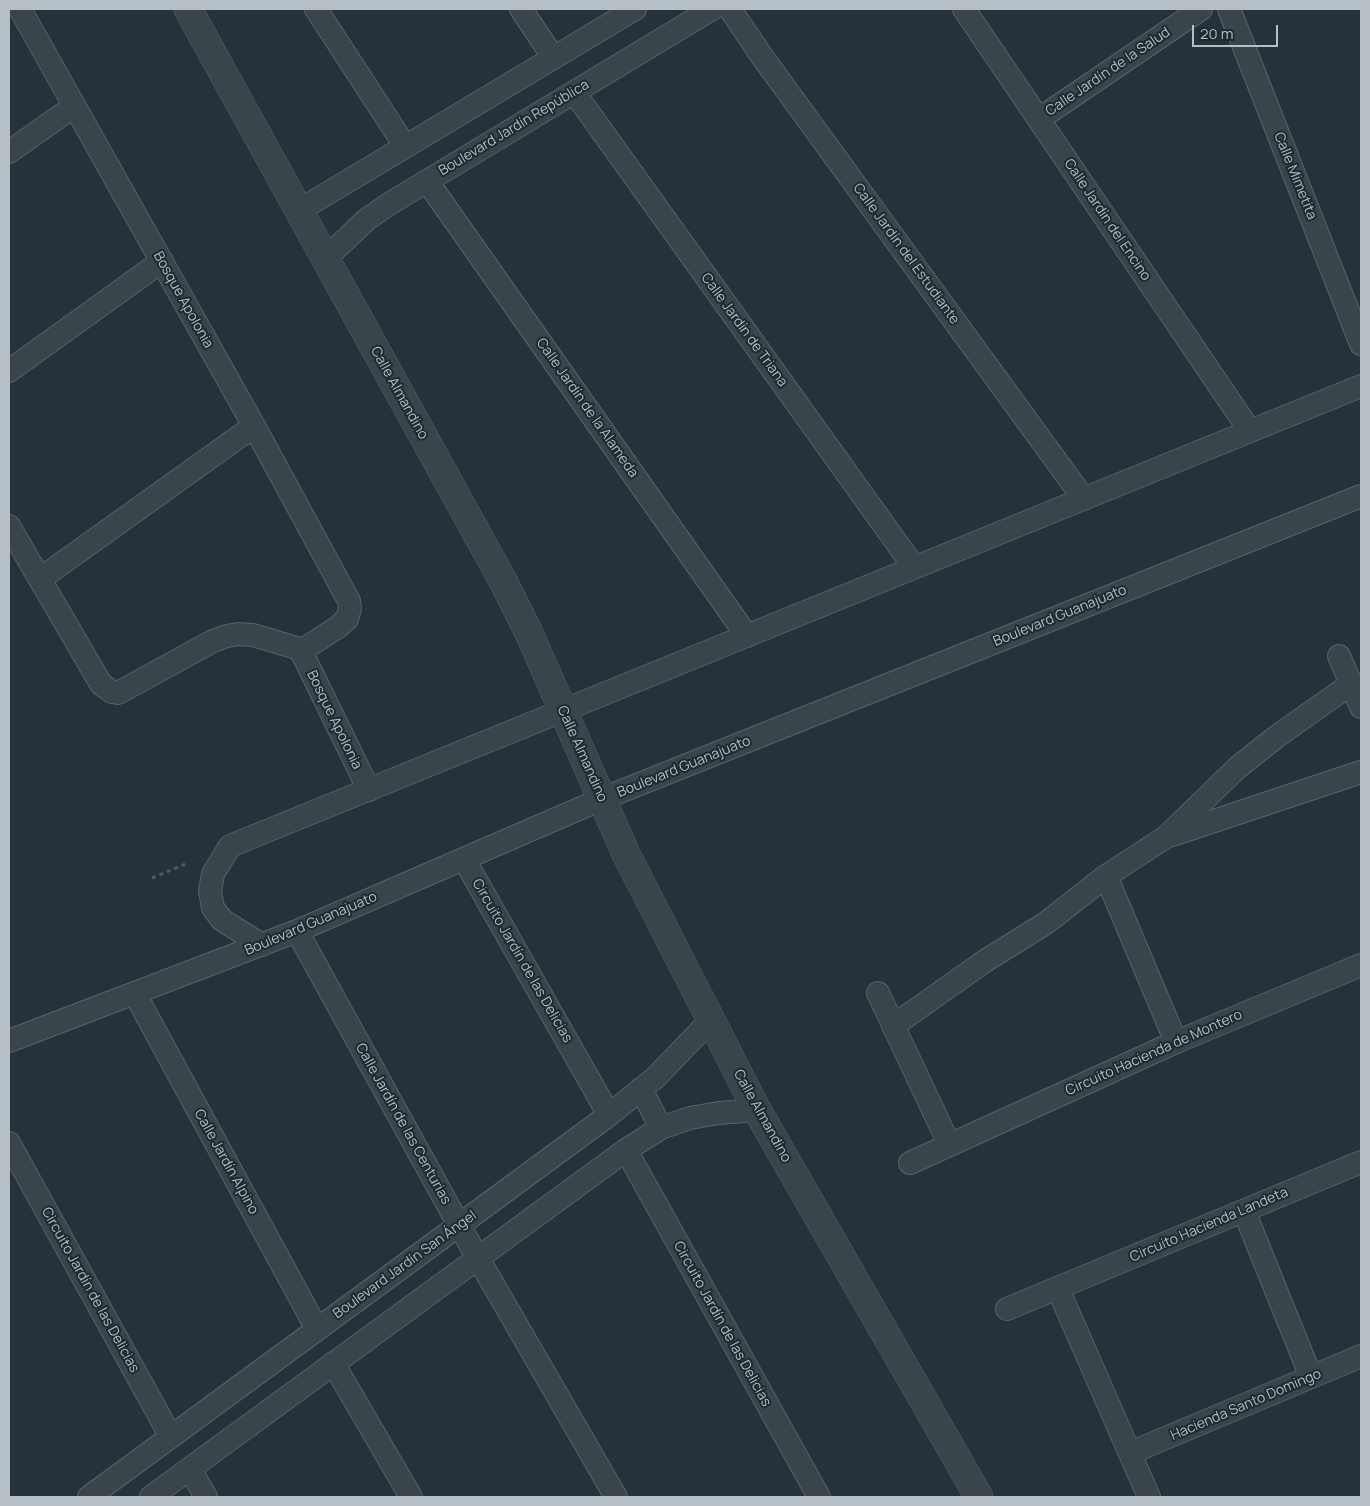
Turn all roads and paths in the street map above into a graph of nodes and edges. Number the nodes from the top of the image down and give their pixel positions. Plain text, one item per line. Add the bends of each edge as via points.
1 (20, 9) edge
2 (188, 9) edge
3 (316, 9) edge
4 (521, 9) edge
5 (635, 9) edge
6 (712, 9) edge
7 (730, 9) edge
8 (964, 9) edge
9 (1201, 9) edge
10 (1229, 9) edge
11 (553, 57) junction
12 (574, 92) junction
13 (73, 107) junction
14 (1039, 119) junction
15 (405, 146) junction
16 (9, 152) edge
17 (427, 181) junction
18 (298, 211) junction
19 (325, 259) junction
20 (162, 261) junction
21 (1361, 344) edge
22 (9, 371) edge
23 (1361, 386) edge
24 (254, 426) junction
25 (1250, 431) junction
26 (1361, 496) edge
27 (1084, 499) junction
28 (9, 526) edge
29 (914, 567) junction
30 (40, 579) junction
31 (747, 636) junction
32 (300, 649) junction
33 (1339, 656) dead end
34 (1351, 684) junction
35 (1361, 707) edge
36 (563, 710) junction
37 (1361, 772) edge
38 (369, 790) junction
39 (602, 799) junction
40 (1166, 837) junction
41 (464, 859) junction
42 (1106, 876) junction
43 (297, 931) junction
44 (262, 945) junction
45 (1361, 965) edge
46 (878, 993) dead end
47 (135, 994) junction
48 (710, 1021) junction
49 (893, 1026) junction
50 (9, 1041) edge
51 (1176, 1042) junction
52 (641, 1089) junction
53 (757, 1110) junction
54 (609, 1115) junction
55 (661, 1128) junction
56 (9, 1143) edge
57 (949, 1144) junction
58 (626, 1150) junction
59 (1361, 1162) edge
60 (910, 1163) dead end
61 (1244, 1211) junction
62 (460, 1227) junction
63 (478, 1258) junction
64 (1058, 1289) junction
65 (1007, 1309) dead end
66 (317, 1329) junction
67 (1361, 1356) edge
68 (334, 1363) junction
69 (1311, 1377) junction
70 (245, 1382) junction
71 (264, 1415) junction
72 (171, 1438) junction
73 (1130, 1453) junction
74 (190, 1469) junction
75 (90, 1497) edge
76 (151, 1497) edge
77 (206, 1497) edge
78 (411, 1497) edge
79 (616, 1497) edge
80 (819, 1497) edge
81 (978, 1497) edge
82 (1150, 1497) edge

1 - 13 street, Bosque Apolonia
2 - 18 street, Calle Almandino
3 - 15 street
4 - 11 street
5 - 11 street
6 - 12 street, Boulevard Jardín República
7 - 27 street, Calle Jardín del Estudiante
8 - 14 street, Calle Jardín del Encino
9 - 14 street, Calle Jardín de la Salud
10 - 21 street, Calle Mimetita
11 - 15 street
12 - 17 street, Boulevard Jardín República
12 - 29 street, Calle Jardín de Triana
13 - 16 street
13 - 20 street, Bosque Apolonia
14 - 25 street, Calle Jardín del Encino
15 - 18 street
17 - 19 street, Boulevard Jardín República via 366,220
17 - 31 street, Calle Jardín de la Alameda
18 - 19 street, Calle Almandino
19 - 36 street, Calle Almandino via 503,581
20 - 22 street
20 - 24 street, Bosque Apolonia
23 - 25 street
24 - 30 street
24 - 32 street, Bosque Apolonia via 350,608 347,619 338,627
25 - 27 street
26 - 39 street, Boulevard Guanajuato
27 - 29 street
28 - 30 street
29 - 31 street
30 - 32 street via 101,684 112,692 118,693 212,640 227,636 253,635
31 - 36 street
32 - 38 street, Bosque Apolonia
33 - 34 street
34 - 35 street
34 - 40 street via 1237,768
36 - 38 street
36 - 39 street, Calle Almandino
37 - 40 street
38 - 44 street via 230,846 213,874 210,891 213,908 222,920
39 - 41 street, Boulevard Guanajuato
39 - 48 street, Calle Almandino via 651,907
40 - 42 street
41 - 43 street, Boulevard Guanajuato
41 - 54 street, Circuito Jardín de las Delicias
42 - 49 street via 1046,923 985,961
42 - 51 street
43 - 44 street, Boulevard Guanajuato
43 - 62 street, Calle Jardín de las Centurias
44 - 47 street, Boulevard Guanajuato
45 - 51 street, Circuito Hacienda de Montero
46 - 49 street
47 - 50 street, Boulevard Guanajuato
47 - 66 street, Calle Jardín Alpino
48 - 52 street, Boulevard Jardín San Ángel
48 - 53 street, Calle Almandino
49 - 57 street
51 - 57 street, Circuito Hacienda de Montero
52 - 54 street, Boulevard Jardín San Ángel
52 - 55 street
53 - 55 street via 690,1118
53 - 81 street, Calle Almandino
54 - 62 street, Boulevard Jardín San Ángel
55 - 58 street
56 - 72 street, Circuito Jardín de las Delicias
57 - 60 street, Circuito Hacienda de Montero
58 - 63 street
58 - 80 street, Circuito Jardín de las Delicias
59 - 61 street, Circuito Hacienda Landeta
61 - 64 street, Circuito Hacienda Landeta
61 - 69 street
62 - 63 street, Calle Jardín de las Centurias
62 - 66 street, Boulevard Jardín San Ángel
63 - 68 street
63 - 79 street, Calle Jardín de las Centurias
64 - 65 street, Circuito Hacienda Landeta
64 - 73 street
66 - 70 street, Boulevard Jardín San Ángel
67 - 69 street, Hacienda Santo Domingo
68 - 71 street
68 - 78 street
69 - 73 street, Hacienda Santo Domingo
70 - 71 street
70 - 72 street, Boulevard Jardín San Ángel
71 - 74 street
72 - 75 street, Boulevard Jardín San Ángel
73 - 82 street
74 - 76 street
74 - 77 street

